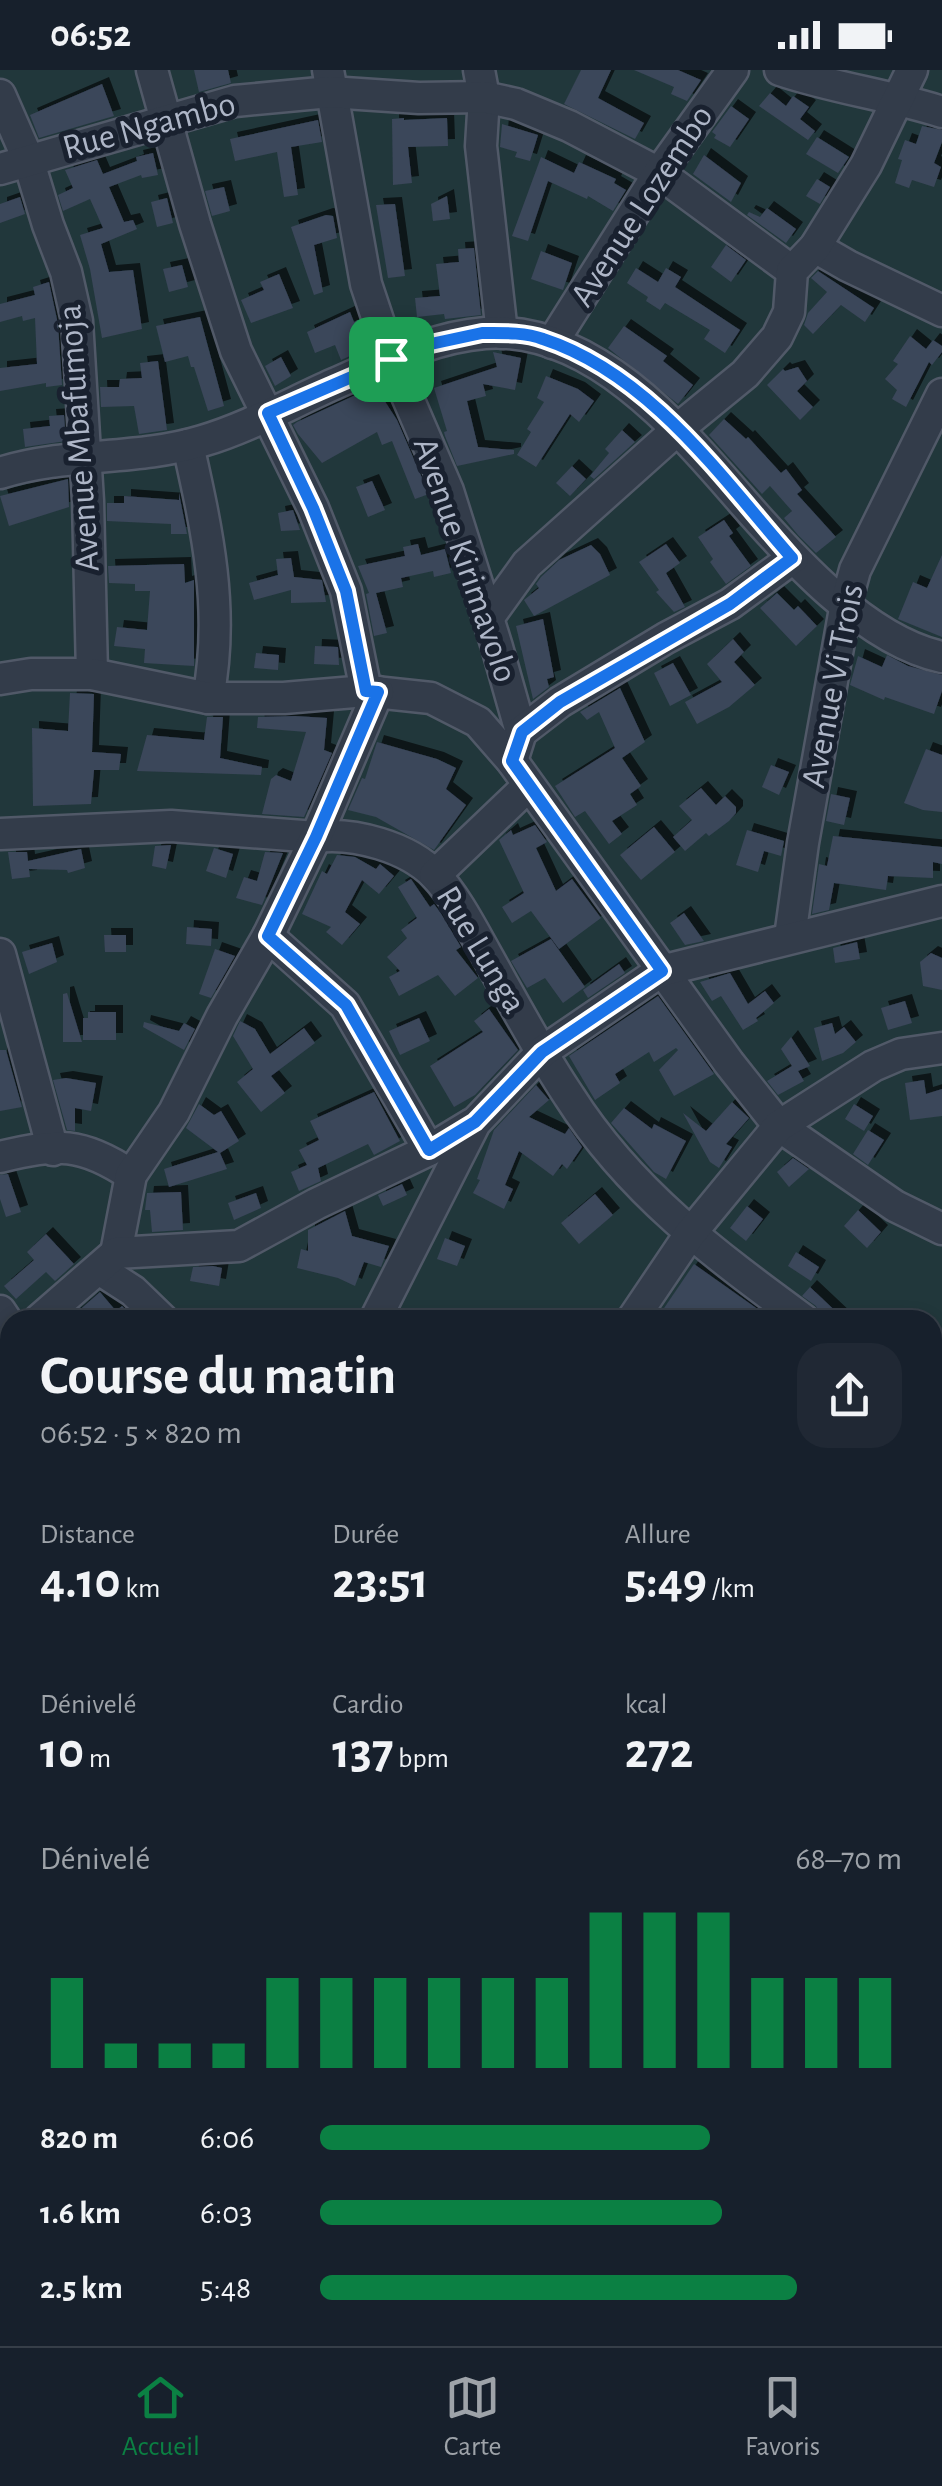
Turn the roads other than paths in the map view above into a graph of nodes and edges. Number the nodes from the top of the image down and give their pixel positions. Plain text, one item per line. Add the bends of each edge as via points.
1 (152, 70) edge
2 (733, 70) edge
3 (780, 70) edge
4 (912, 70) edge
5 (329, 81) edge
6 (482, 84) edge
7 (0, 95) edge
8 (896, 98) junction
9 (942, 112) edge
10 (164, 119) junction
11 (14, 164) edge
12 (659, 173) junction
13 (815, 246) junction
14 (792, 271) junction
15 (942, 311) edge
16 (502, 333) junction
17 (552, 343) junction
18 (391, 359) junction
19 (942, 394) edge
20 (268, 413) junction
21 (679, 428) junction
22 (188, 445) junction
23 (84, 459) junction
24 (0, 473) edge
25 (792, 558) junction
26 (846, 603) junction
27 (488, 618) junction
28 (942, 657) edge
29 (92, 674) junction
30 (0, 679) edge
31 (372, 692) junction
32 (208, 698) junction
33 (522, 732) junction
34 (519, 774) junction
35 (0, 834) edge
36 (316, 837) junction
37 (435, 875) junction
38 (942, 901) edge
39 (268, 936) junction
40 (790, 937) junction
41 (0, 954) edge
42 (662, 971) junction
43 (942, 1048) edge
44 (542, 1052) junction
45 (475, 1122) junction
46 (780, 1126) junction
47 (53, 1150) junction
48 (429, 1150) junction
49 (0, 1158) edge
50 (132, 1175) junction
51 (942, 1229) edge
52 (690, 1234) junction
53 (107, 1261) junction
54 (50, 1310) edge
55 (153, 1310) edge
56 (381, 1310) edge
57 (639, 1310) edge
58 (791, 1310) edge

1 - 10 street
2 - 12 street, Avenue Lozembo
3 - 8 street
4 - 8 street
5 - 6 street, Rue Ngambo via 419,98
5 - 10 street, Rue Ngambo
5 - 18 street, Avenue Kirimavolo via 366,284
6 - 12 street, Rue Ngambo
6 - 16 street via 481,146
7 - 11 street, Avenue Mbafumoja
8 - 9 street
8 - 13 street via 866,165
10 - 11 street, Rue Ngambo
10 - 20 street via 236,350
11 - 23 street, Avenue Mbafumoja via 66,272 77,321
12 - 14 street, Rue Ngambo
12 - 17 street, Avenue Lozembo
13 - 14 street
13 - 15 street
14 - 21 street via 789,312 777,337 745,374
16 - 17 street
16 - 18 street via 426,345
17 - 21 street via 606,368
18 - 20 street
18 - 27 street, Avenue Kirimavolo via 448,491
19 - 26 street, Avenue Vi Trois via 855,570
20 - 22 street
20 - 31 street via 346,591
21 - 25 street
21 - 27 street via 527,564
22 - 23 street
22 - 32 street via 215,594 216,655
23 - 24 street
23 - 29 street, Avenue Mbafumoja
25 - 26 street
25 - 33 street via 730,604 560,702
26 - 28 street via 892,638
26 - 40 street, Avenue Vi Trois
27 - 33 street, Avenue Kirimavolo
29 - 30 street
29 - 32 street
31 - 32 street
31 - 34 street via 431,698 457,708 478,722
31 - 36 street
33 - 34 street, Avenue Kirimavolo
34 - 37 street
34 - 42 street
35 - 36 street, Rue Lunga via 171,826
36 - 37 street, Rue Lunga via 358,837
36 - 39 street
37 - 44 street, Rue Lunga
38 - 40 street
39 - 48 street via 346,1005
39 - 50 street via 174,1112
40 - 42 street
41 - 47 street
42 - 44 street
42 - 46 street
43 - 46 street via 873,1066
44 - 45 street
44 - 52 street, Rue Lunga via 598,1137
45 - 48 street
45 - 56 street
46 - 51 street via 895,1206
46 - 52 street
47 - 49 street
47 - 50 street via 78,1147
48 - 53 street via 240,1246
50 - 53 street
52 - 57 street
52 - 58 street, Rue Lunga
53 - 54 street
53 - 55 street

